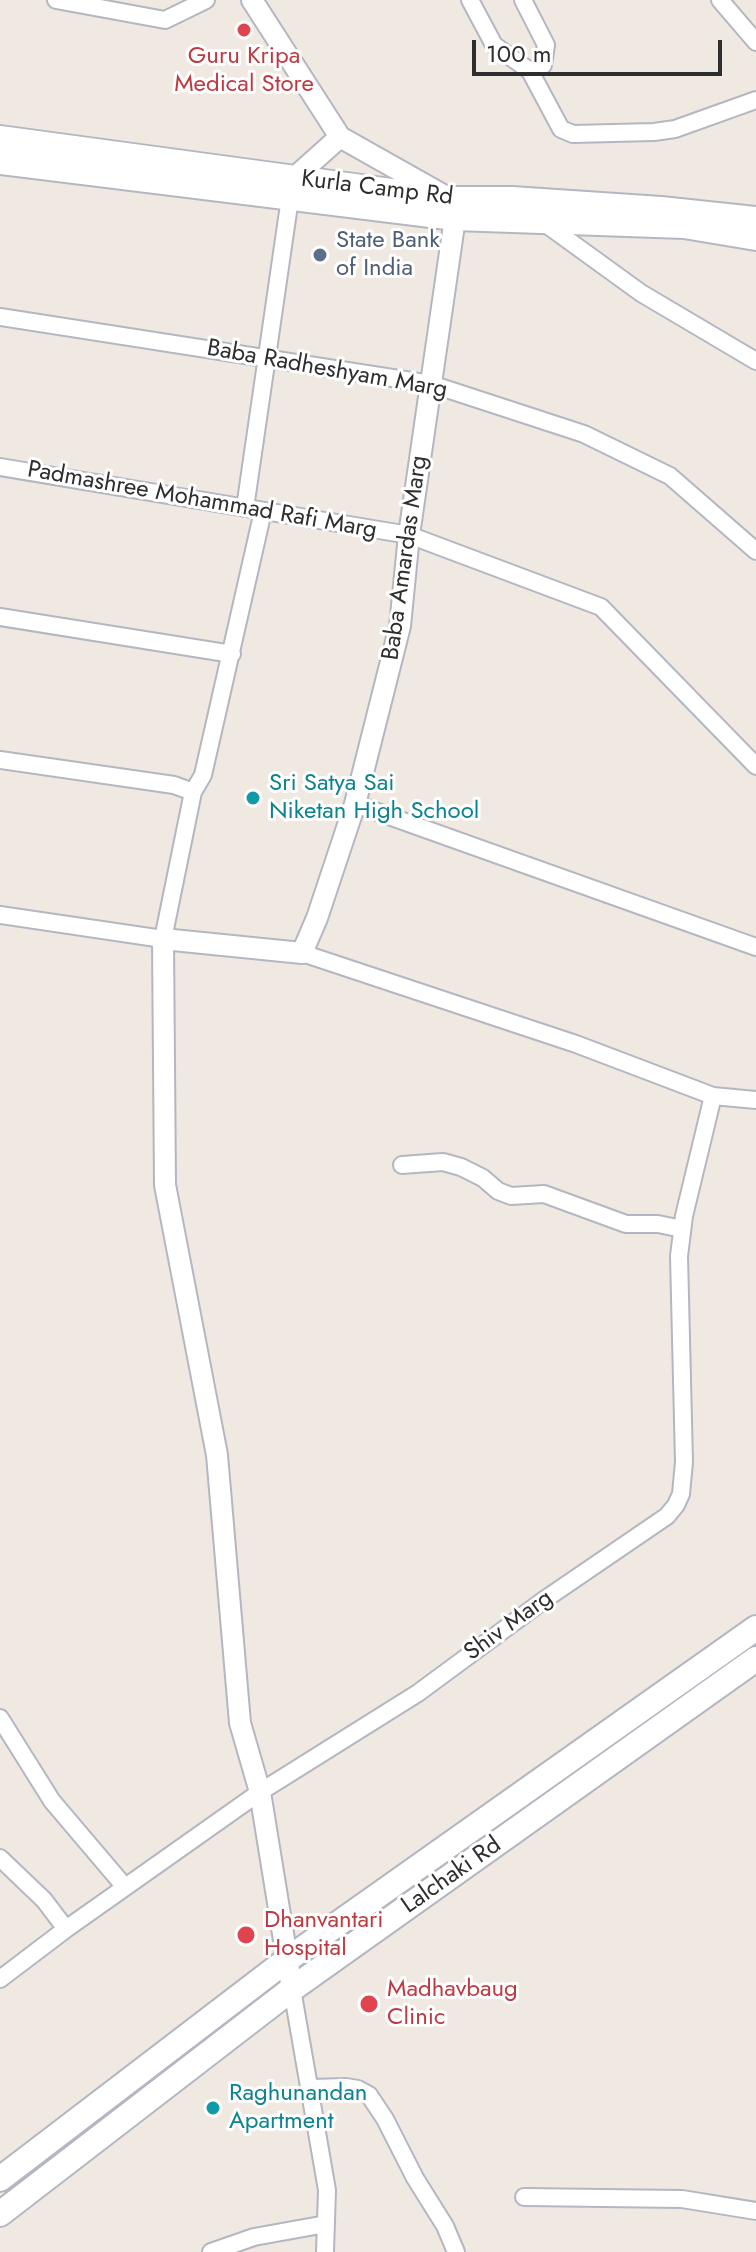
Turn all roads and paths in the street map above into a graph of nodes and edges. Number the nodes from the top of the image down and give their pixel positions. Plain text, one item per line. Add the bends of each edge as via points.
1 (56, 0) edge
2 (206, 0) edge
3 (252, 0) edge
4 (470, 0) edge
5 (523, 0) edge
6 (720, 0) edge
7 (754, 39) edge
8 (530, 71) junction
9 (756, 100) edge
10 (340, 137) junction
11 (0, 138) edge
12 (0, 162) edge
13 (291, 188) junction
14 (452, 209) junction
15 (756, 219) edge
16 (542, 221) junction
17 (756, 238) edge
18 (0, 317) edge
19 (267, 359) junction
20 (756, 361) edge
21 (431, 384) junction
22 (0, 467) edge
23 (245, 508) junction
24 (263, 511) junction
25 (409, 535) junction
26 (756, 551) edge
27 (0, 617) edge
28 (232, 654) junction
29 (0, 760) edge
30 (756, 766) edge
31 (193, 792) junction
32 (355, 804) junction
33 (0, 915) edge
34 (163, 939) junction
35 (756, 947) edge
36 (302, 953) junction
37 (713, 1096) junction
38 (756, 1100) edge
39 (402, 1165) dead end
40 (682, 1229) junction
41 (756, 1628) edge
42 (756, 1659) edge
43 (0, 1718) edge
44 (260, 1792) junction
45 (0, 1858) edge
46 (125, 1887) junction
47 (66, 1929) junction
48 (288, 1959) junction
49 (0, 1979) edge
50 (292, 1989) junction
51 (310, 2088) junction
52 (0, 2179) edge
53 (524, 2197) dead end
54 (756, 2211) edge
55 (0, 2214) edge
56 (326, 2224) junction
57 (211, 2252) edge
58 (325, 2252) edge
59 (456, 2252) edge

1 - 2 street via 165,20
3 - 10 street
4 - 8 street via 494,45
5 - 8 street via 546,45 543,65
6 - 7 street
8 - 9 street via 561,129 573,134 675,129
10 - 13 street
10 - 14 street
11 - 13 main road, Kurla Camp Rd
12 - 13 main road, Kurla Camp Rd
13 - 14 main road, Kurla Camp Rd
13 - 19 street
14 - 15 main road, Kurla Camp Rd via 512,199
14 - 16 main road, Kurla Camp Rd
14 - 21 street, Baba Amardas Marg
16 - 17 main road, Kurla Camp Rd via 684,226
16 - 20 street via 641,293
18 - 19 street, Baba Radheshyam Marg
19 - 21 street, Baba Radheshyam Marg
19 - 23 street
21 - 25 street, Baba Amardas Marg
21 - 26 street, Baba Radheshyam Marg via 584,434 670,476
22 - 23 street, Padmashree Mohammad Rafi Marg
23 - 24 street, Padmashree Mohammad Rafi Marg
24 - 25 street, Padmashree Mohammad Rafi Marg
24 - 28 street
25 - 30 street, Padmashree Mohammad Rafi Marg via 601,607
25 - 32 street, Baba Amardas Marg via 400,626
27 - 28 street
28 - 31 street via 203,775
29 - 31 street
31 - 34 street
32 - 35 street
32 - 36 street, Baba Amardas Marg
33 - 34 street
34 - 36 street
34 - 44 street via 165,1185 217,1455 240,1723
36 - 37 street via 576,1044
37 - 38 street
37 - 40 street, Shiv Marg
39 - 40 street via 443,1162 511,1196 544,1194 626,1224
40 - 44 street, Shiv Marg via 684,1462 676,1505 418,1693
41 - 48 main road, Lalchaki Rd
42 - 50 main road, Lalchaki Rd
43 - 46 street via 52,1801
44 - 46 street, Shiv Marg
44 - 48 street
45 - 47 street
46 - 47 street, Shiv Marg
47 - 49 street, Shiv Marg
48 - 50 street
48 - 52 main road, Lalchaki Rd
50 - 51 street
50 - 55 main road, Lalchaki Rd
51 - 56 street via 327,2190
51 - 59 street via 346,2087 369,2095
53 - 54 street via 682,2199
56 - 57 street via 254,2237
56 - 58 street

